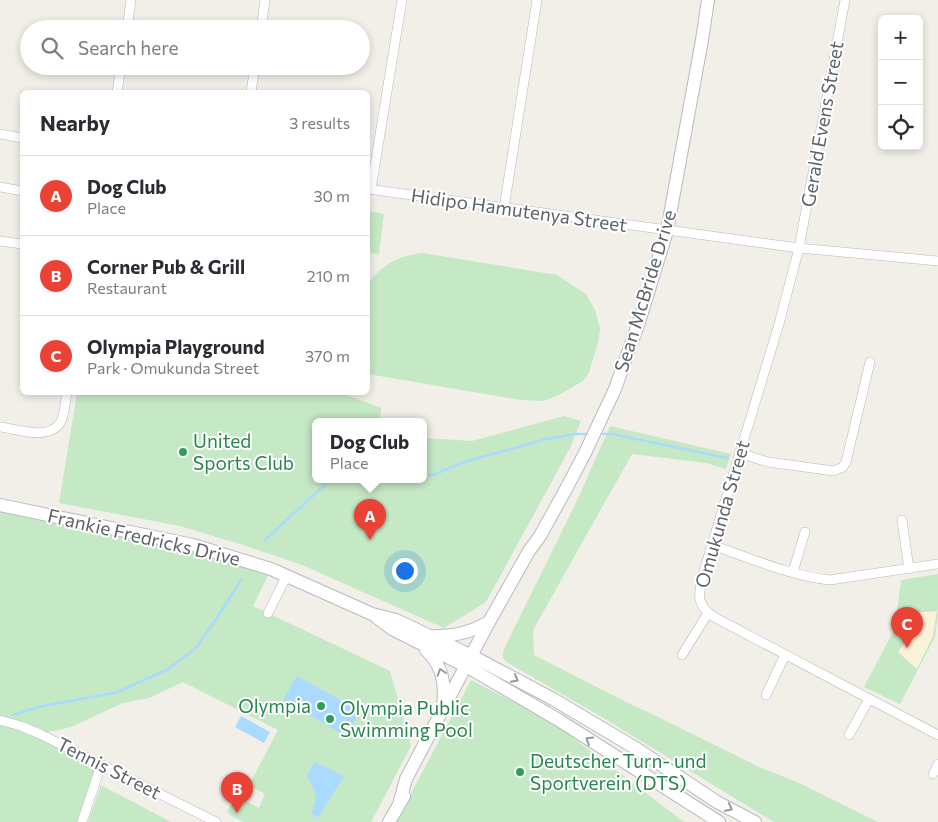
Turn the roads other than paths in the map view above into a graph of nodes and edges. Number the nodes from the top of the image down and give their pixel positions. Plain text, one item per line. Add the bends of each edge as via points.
1 (131, 0) edge
2 (265, 0) edge
3 (402, 0) edge
4 (537, 0) edge
5 (708, 0) edge
6 (844, 0) edge
7 (128, 20) edge
8 (262, 20) edge
9 (120, 75) edge
10 (254, 75) edge
11 (117, 90) edge
12 (251, 90) edge
13 (0, 134) edge
14 (20, 138) edge
15 (0, 187) edge
16 (370, 189) edge
17 (20, 191) edge
18 (504, 208) junction
19 (667, 230) junction
20 (0, 241) edge
21 (20, 244) edge
22 (799, 248) junction
23 (938, 261) edge
24 (870, 362) dead end
25 (66, 395) edge
26 (0, 427) edge
27 (739, 454) junction
28 (0, 505) edge
29 (902, 520) dead end
30 (805, 532) dead end
31 (540, 536) junction
32 (712, 545) junction
33 (938, 564) edge
34 (909, 570) junction
35 (793, 572) junction
36 (287, 575) junction
37 (268, 613) dead end
38 (708, 613) junction
39 (372, 614) junction
40 (489, 622) junction
41 (430, 635) junction
42 (417, 642) junction
43 (682, 655) dead end
44 (785, 656) junction
45 (472, 663) junction
46 (766, 695) dead end
47 (869, 699) junction
48 (442, 712) junction
49 (0, 720) edge
50 (849, 735) dead end
51 (938, 735) edge
52 (938, 764) edge
53 (101, 765) junction
54 (933, 774) dead end
55 (400, 801) junction
56 (82, 822) edge
57 (216, 822) edge
58 (389, 822) edge
59 (719, 822) edge
60 (755, 822) edge

1 - 7 street
2 - 8 street
3 - 16 street
4 - 18 street
5 - 19 main road, Sean McBride Drive
6 - 22 street, Gerald Evens Street
9 - 11 street
10 - 12 street
13 - 14 street
15 - 17 street
16 - 18 street, Hidipo Hamutenya Street
18 - 19 street, Hidipo Hamutenya Street
19 - 22 street, Hidipo Hamutenya Street
19 - 31 main road, Sean McBride Drive via 615,389
20 - 21 street
22 - 23 street, Hidipo Hamutenya Street
22 - 27 street, Omukunda Street
24 - 27 street via 843,467 834,471 768,462
25 - 26 street via 60,423 46,433
27 - 32 street, Omukunda Street
28 - 36 main road, Frankie Fredricks Drive via 186,543
29 - 34 street
30 - 35 street
31 - 40 main road, Sean McBride Drive
31 - 45 main road, Sean McBride Drive via 535,555
32 - 35 street
32 - 38 street, Omukunda Street via 699,595 700,604
33 - 34 street
34 - 35 street via 830,580
36 - 37 street
36 - 39 main road, Frankie Fredricks Drive
38 - 43 street
38 - 44 street, Omukunda Street
39 - 41 main road, Frankie Fredricks Drive via 396,620
39 - 42 main road, Frankie Fredricks Drive via 392,630
40 - 41 main road via 458,634
40 - 45 main road, Sean McBride Drive
41 - 45 main road, Frankie Fredricks Drive
42 - 45 main road, Frankie Fredricks Drive
48 -> 42 main road via 443,677 434,657
44 - 46 street
44 - 47 street, Omukunda Street
45 - 48 main road, Sean McBride Drive
45 - 55 main road, Sean McBride Drive via 410,788
59 -> 45 main road
45 -> 60 main road via 567,707 717,802
47 - 50 street
47 - 51 street, Omukunda Street
48 - 55 main road, Sean McBride Drive via 406,779
49 - 53 street, Tennis Street via 40,734
52 - 54 street
53 - 56 street
53 - 57 street, Tennis Street
55 - 58 main road, Sean McBride Drive

